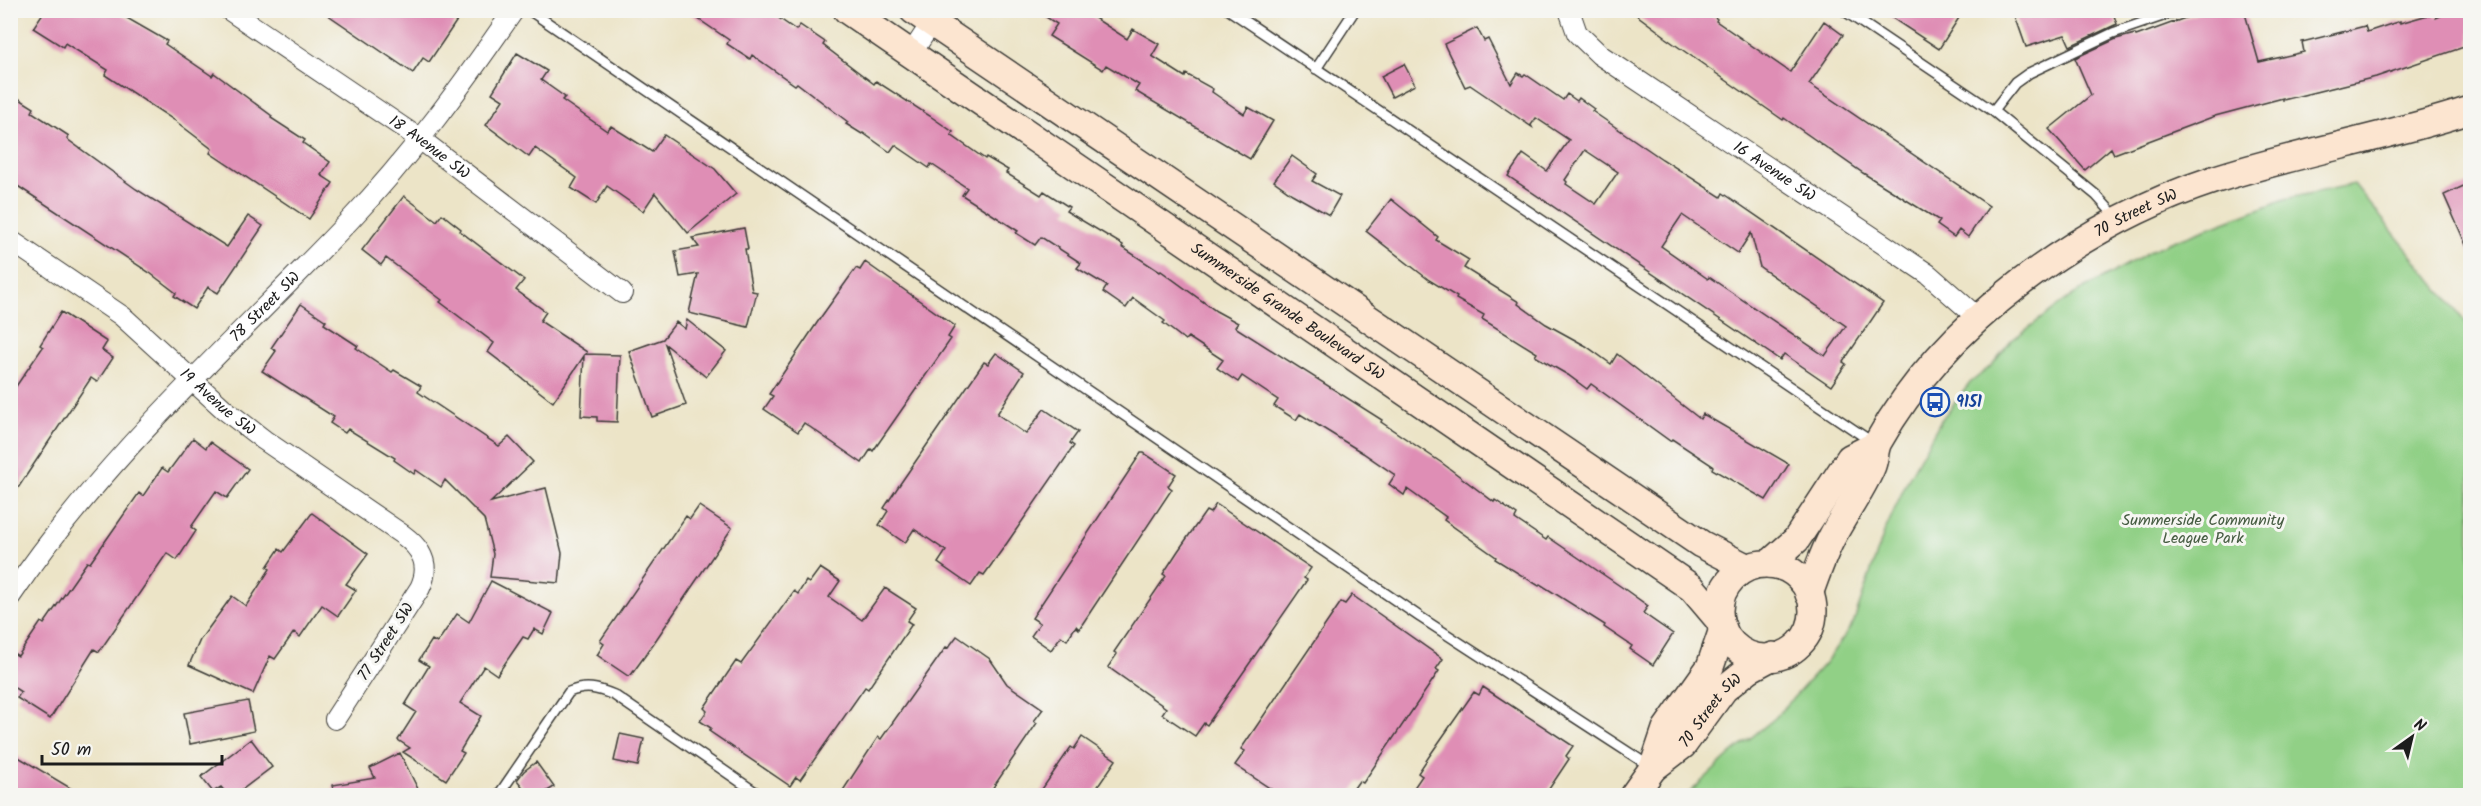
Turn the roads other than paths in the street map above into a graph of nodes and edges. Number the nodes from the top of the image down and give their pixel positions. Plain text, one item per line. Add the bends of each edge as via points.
1 (229, 10) edge
2 (514, 10) edge
3 (529, 10) edge
4 (847, 10) edge
5 (1229, 10) edge
6 (1355, 10) edge
7 (1843, 10) edge
8 (2180, 10) edge
9 (928, 15) edge
10 (1571, 16) edge
11 (912, 54) junction
12 (1316, 69) junction
13 (2470, 110) edge
14 (1992, 111) junction
15 (420, 139) junction
16 (2119, 221) junction
17 (10, 240) edge
18 (622, 293) dead end
19 (1978, 318) junction
20 (192, 379) junction
21 (1876, 445) junction
22 (425, 562) joint
23 (1758, 565) junction
24 (1809, 594) junction
25 (10, 597) edge
26 (1722, 625) junction
27 (1773, 656) junction
28 (335, 719) dead end
29 (1653, 768) junction
30 (498, 795) edge
31 (761, 795) edge
32 (1633, 795) edge

1 - 15 street, 18 Avenue SW
2 - 15 street, 78 Street SW
3 - 29 lane via 1420,617
4 - 11 street, Summerside Grande Boulevard SW
5 - 12 lane
6 - 12 lane
7 - 14 lane
8 - 14 lane via 2113,33 2029,73 2015,83
9 - 11 street
9 - 23 street via 1691,538 1712,551
10 - 19 street, 16 Avenue SW via 1584,42 1600,55 1928,274
11 - 26 street, Summerside Grande Boulevard SW via 1692,588
12 - 21 lane
13 - 16 street, 70 Street SW via 2212,181
14 - 16 lane via 2096,195
15 - 18 street, 18 Avenue SW
15 - 20 street, 78 Street SW via 350,220
16 - 19 street, 70 Street SW via 2041,268
17 - 20 street, 19 Avenue SW via 122,316
19 - 21 street, 70 Street SW via 1930,368
20 - 22 street, 19 Avenue SW via 264,440 414,543
20 - 25 street, 78 Street SW via 92,488
21 - 23 street, 70 Street SW via 1850,458 1786,552
21 - 24 street, 70 Street SW via 1872,466 1832,538
22 - 28 street, 77 Street SW via 424,579 416,596
23 - 24 street via 1790,570 1802,579
23 - 26 street via 1735,574 1724,590 1719,608
24 - 27 street via 1814,604 1810,629 1795,648
26 - 27 street via 1730,641 1749,655
26 - 29 street, 70 Street SW via 1710,667 1666,729
27 - 29 street, 70 Street SW via 1724,689 1683,745
29 - 32 street, 70 Street SW
30 - 31 lane via 559,705 569,692 581,687 614,695

